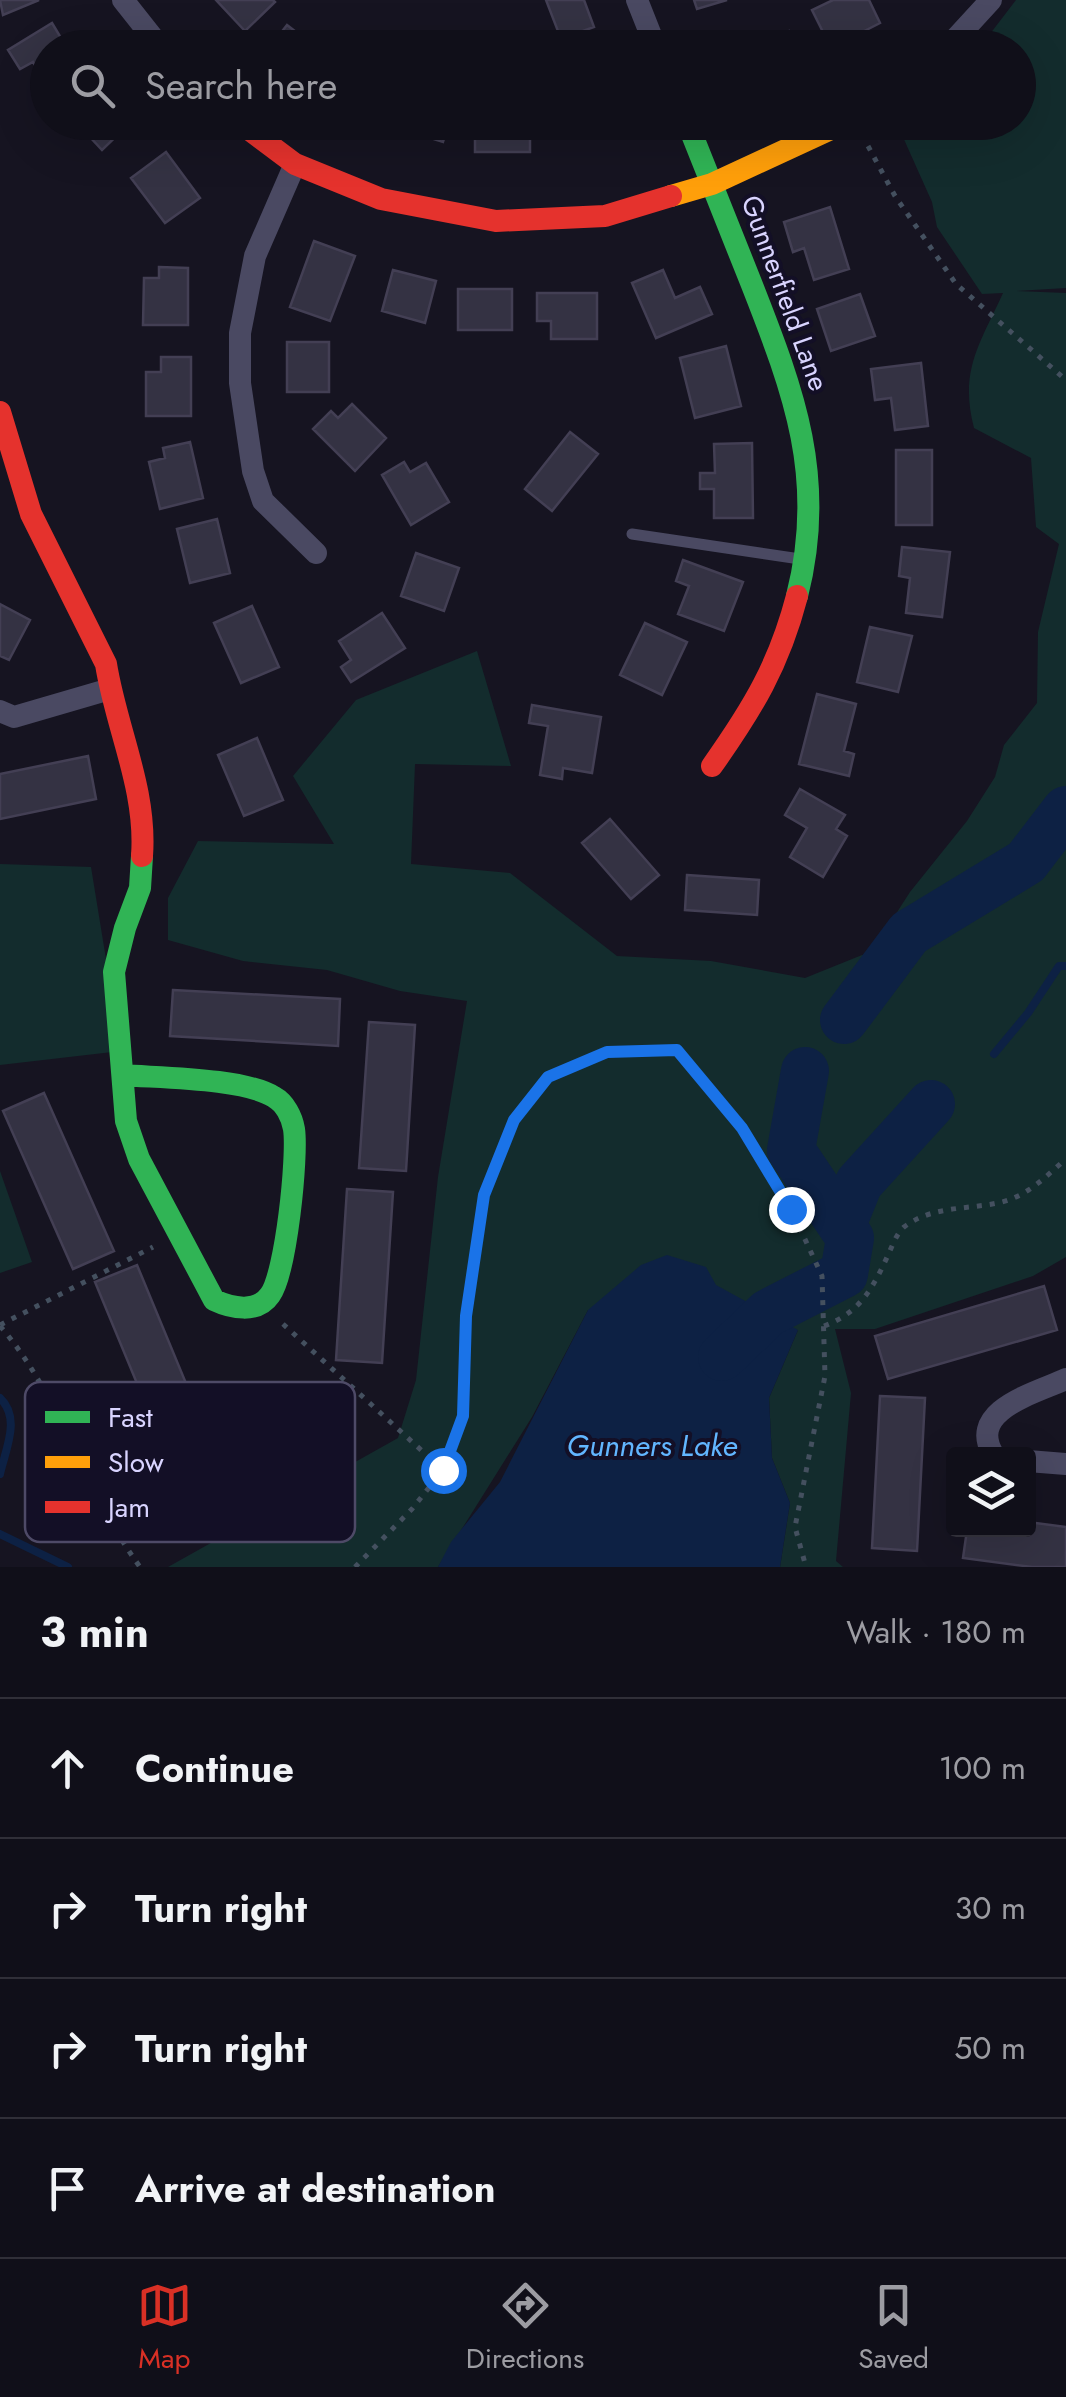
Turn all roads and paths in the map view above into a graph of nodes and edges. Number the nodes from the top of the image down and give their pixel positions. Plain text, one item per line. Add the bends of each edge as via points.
1 (124, 0) edge
2 (636, 0) edge
3 (991, 0) edge
4 (148, 30) edge
5 (648, 30) edge
6 (964, 30) edge
7 (263, 140) edge
8 (694, 140) edge
9 (807, 140) edge
10 (868, 146) dead end
11 (295, 164) junction
12 (712, 184) junction
13 (1066, 380) edge
14 (0, 412) edge
15 (632, 534) dead end
16 (316, 553) dead end
17 (804, 560) junction
18 (110, 689) junction
19 (0, 711) edge
20 (712, 766) dead end
21 (123, 1075) junction
22 (1066, 1158) edge
23 (178, 1234) junction
24 (260, 1302) junction
25 (0, 1325) edge
26 (824, 1326) junction
27 (1066, 1380) edge
28 (39, 1382) edge
29 (343, 1382) edge
30 (355, 1392) edge
31 (990, 1447) edge
32 (1036, 1462) edge
33 (1066, 1464) edge
34 (443, 1470) junction
35 (122, 1542) edge
36 (140, 1567) edge
37 (355, 1567) edge
38 (806, 1567) edge

1 - 4 street
2 - 5 street
3 - 6 street
7 - 11 street
8 - 12 street, Gunnerfield Lane
9 - 12 street
10 - 13 path via 956,284
11 - 12 street via 380,199 496,221 605,216
11 - 16 street via 255,256 240,333 240,384 263,501
12 - 17 street, Gunnerfield Lane via 790,382 806,449
14 - 18 street via 31,514 106,664
15 - 17 lane
17 - 20 street, Gunnerfield Lane via 785,642 752,710
18 - 19 street via 14,717
18 - 21 street via 134,770 143,848 140,888 114,972
21 - 23 street via 126,1121 139,1160
21 - 24 street via 252,1089 273,1095 288,1110 295,1134 281,1273
22 - 26 path via 1023,1194 926,1214 901,1229 862,1301
23 - 24 street via 214,1300 230,1308
23 - 25 path
24 - 29 path
25 - 28 path
26 - 34 path via 822,1276 742,1128 677,1050 607,1052 548,1077 514,1120 484,1195 466,1316 463,1416
26 - 38 path via 825,1376 795,1527
27 - 31 street via 1000,1410 986,1435
30 - 34 path
32 - 33 street
34 - 37 path
35 - 36 path

